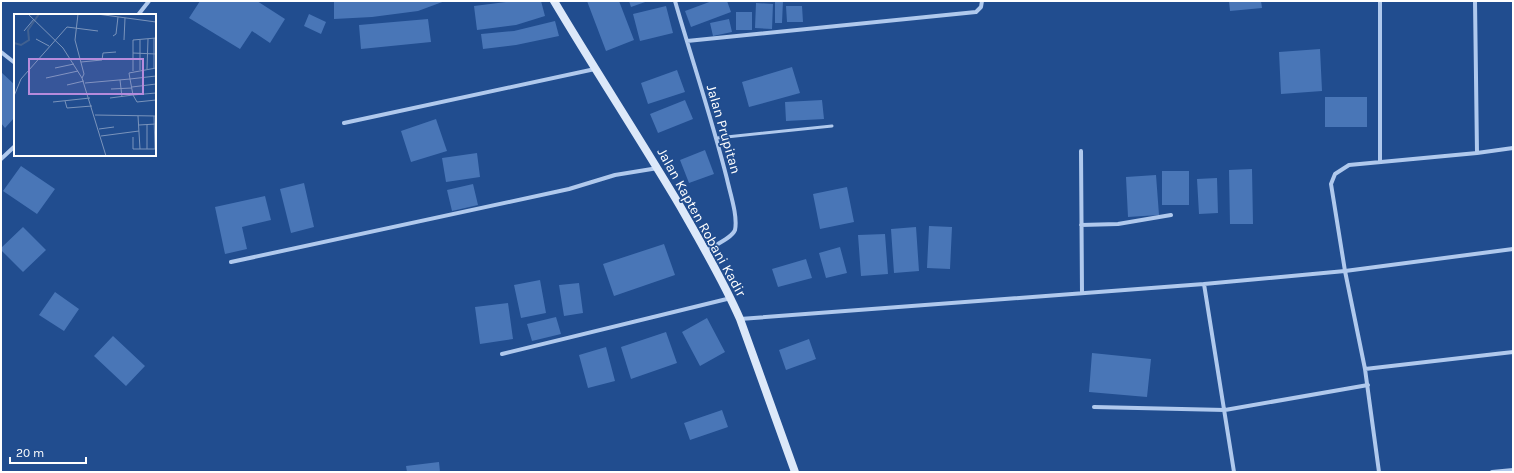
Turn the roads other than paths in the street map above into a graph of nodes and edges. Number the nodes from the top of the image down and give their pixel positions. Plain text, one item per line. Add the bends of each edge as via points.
1 (148, 1) edge
2 (554, 1) edge
3 (675, 1) edge
4 (982, 1) edge
5 (1380, 1) edge
6 (1475, 1) edge
7 (139, 14) edge
8 (687, 41) junction
9 (1, 52) edge
10 (14, 62) edge
11 (595, 69) junction
12 (344, 122) dead end
13 (832, 126) dead end
14 (717, 138) junction
15 (14, 147) edge
16 (1513, 148) edge
17 (1081, 151) dead end
18 (1477, 153) junction
19 (1, 159) edge
20 (1380, 161) junction
21 (658, 168) junction
22 (1171, 215) dead end
23 (1081, 225) junction
24 (1513, 249) edge
25 (706, 251) junction
26 (230, 262) dead end
27 (1345, 271) junction
28 (1204, 284) junction
29 (1082, 293) junction
30 (731, 298) junction
31 (740, 319) junction
32 (1513, 352) edge
33 (502, 354) dead end
34 (1365, 369) junction
35 (1368, 385) junction
36 (1094, 407) dead end
37 (1226, 410) junction
38 (1513, 470) edge
39 (795, 472) edge
40 (1234, 472) edge
41 (1379, 472) edge
42 (1492, 472) edge

1 - 7 street
2 - 11 main road, Jalan Kapten Robani Kadir
3 - 8 street, Jalan Prupitan
4 - 8 street via 976,12
5 - 20 street
6 - 18 street
8 - 14 street, Jalan Prupitan
9 - 10 street
11 - 12 street
11 - 21 main road, Jalan Kapten Robani Kadir
13 - 14 lane
14 - 25 street, Jalan Prupitan via 733,203 735,224 732,235
15 - 19 street
16 - 18 street
17 - 23 street
18 - 20 street
20 - 27 street via 1349,165 1335,174 1331,184
21 - 25 main road, Jalan Kapten Robani Kadir
21 - 26 street via 615,175 569,188
22 - 23 street via 1118,224
23 - 29 street
24 - 27 street
25 - 30 main road, Jalan Kapten Robani Kadir
27 - 28 street
27 - 34 street
28 - 29 street
28 - 37 street
29 - 31 street
30 - 31 main road, Jalan Kapten Robani Kadir
30 - 33 street
31 - 39 main road, Jalan Kapten Robani Kadir
32 - 34 street
34 - 35 street
35 - 37 street
35 - 41 street
36 - 37 street
37 - 40 street
38 - 42 street

